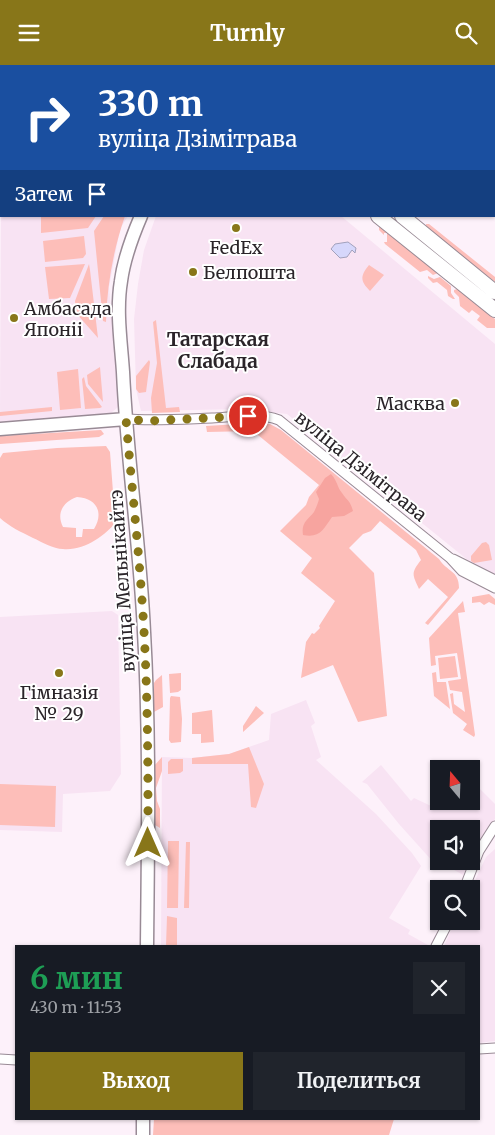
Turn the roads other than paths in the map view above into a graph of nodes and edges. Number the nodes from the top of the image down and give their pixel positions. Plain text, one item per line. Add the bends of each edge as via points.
1 (141, 217) edge
2 (379, 217) edge
3 (403, 217) edge
4 (495, 292) edge
5 (495, 310) edge
6 (126, 419) junction
7 (0, 429) edge
8 (450, 558) junction
9 (495, 580) edge
10 (495, 588) edge
11 (495, 826) edge
12 (468, 880) edge
13 (444, 930) edge
14 (146, 945) edge
15 (437, 945) edge
16 (495, 1048) edge
17 (480, 1049) edge
18 (0, 1059) edge
19 (15, 1059) edge
20 (144, 1120) edge
21 (143, 1135) edge

1 - 6 main road, вуліца Мельнікайтэ via 125,260 119,304
2 - 5 main road
3 - 4 main road
6 - 7 main road
6 - 8 street, вуліца Дзімітрава via 148,421 254,416 279,420
6 - 14 main road, вуліца Мельнікайтэ via 146,671
8 - 9 street, вуліца Дзімітрава
8 - 10 street, вуліца Дзімітрава via 462,571
11 - 12 street via 479,851
13 - 15 street
16 - 17 street
18 - 19 street
20 - 21 main road

